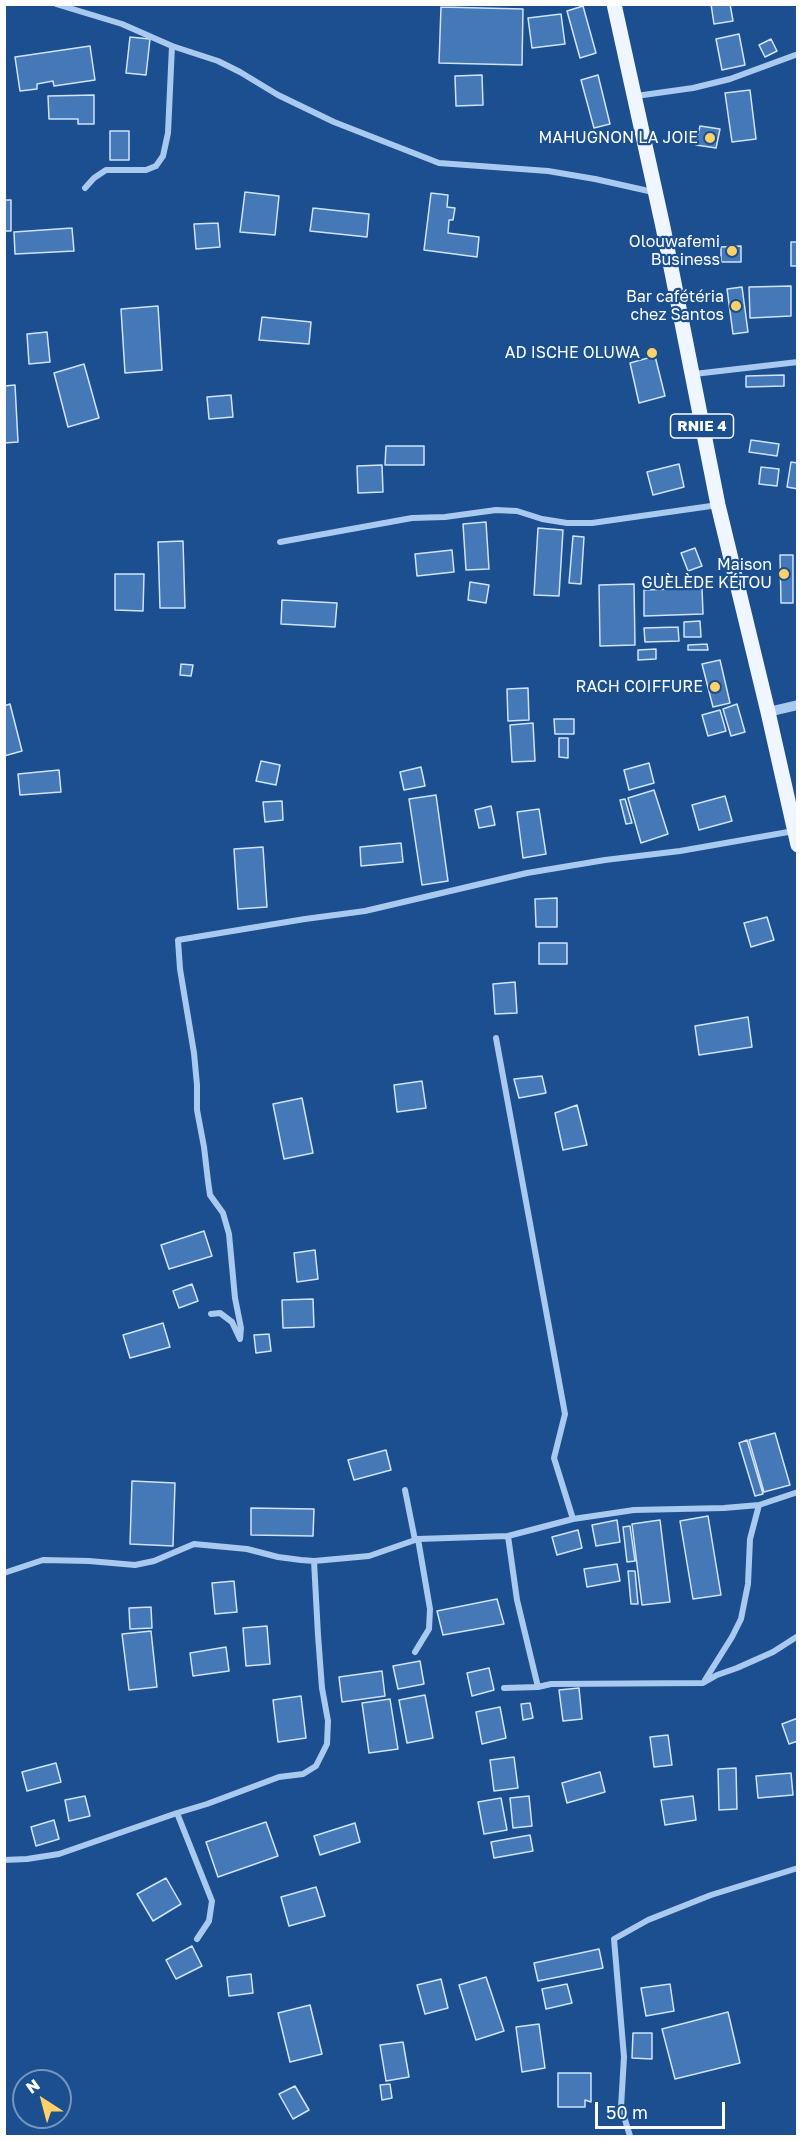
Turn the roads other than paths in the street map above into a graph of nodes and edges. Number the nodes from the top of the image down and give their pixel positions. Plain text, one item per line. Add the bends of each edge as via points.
1 (56, 4) edge
2 (614, 4) edge
3 (172, 46) junction
4 (798, 54) edge
5 (635, 97) junction
6 (85, 188) dead end
7 (656, 193) junction
8 (798, 362) edge
9 (691, 374) junction
10 (718, 505) junction
11 (280, 542) dead end
12 (798, 705) edge
13 (768, 712) junction
14 (796, 838) edge
15 (496, 1038) dead end
16 (211, 1314) dead end
17 (405, 1490) dead end
18 (798, 1492) edge
19 (759, 1505) junction
20 (573, 1519) junction
21 (508, 1536) junction
22 (417, 1540) junction
23 (314, 1561) junction
24 (4, 1573) edge
25 (798, 1636) edge
26 (415, 1652) dead end
27 (703, 1683) junction
28 (538, 1687) junction
29 (504, 1689) dead end
30 (177, 1813) junction
31 (4, 1860) edge
32 (798, 1868) edge
33 (197, 1939) dead end
34 (630, 2136) edge

1 - 3 street via 122,24
2 - 5 main road, RNIE 4
3 - 6 street via 168,133 163,156 156,166 146,170 106,170
3 - 7 street via 218,61 334,122 439,163 548,171
4 - 5 street via 730,79
5 - 7 main road, RNIE 4
7 - 9 main road, RNIE 4
8 - 9 street
9 - 10 main road, RNIE 4
10 - 11 street via 592,523 567,523 496,510 412,519
10 - 13 main road, RNIE 4
12 - 13 street
13 - 14 main road, RNIE 4
14 - 16 street via 605,860 527,873 365,911 178,940 207,1181 229,1234 240,1338 232,1322 220,1313
15 - 20 street via 565,1414 554,1458
17 - 22 street
18 - 19 street
19 - 20 street via 634,1510
19 - 27 street via 750,1539 748,1584 741,1619
20 - 21 street
21 - 22 street
21 - 28 street via 517,1600
22 - 23 street via 369,1556
22 - 26 street via 430,1609 429,1629
23 - 24 street via 194,1544 135,1565 43,1560
23 - 30 street via 328,1721 327,1744 316,1766 303,1774 279,1777
25 - 27 street via 773,1652
27 - 28 street
28 - 29 street
30 - 31 street via 59,1854
30 - 33 street via 212,1901 208,1922
32 - 34 street via 711,1895 648,1920 614,1939 624,2056 621,2107

